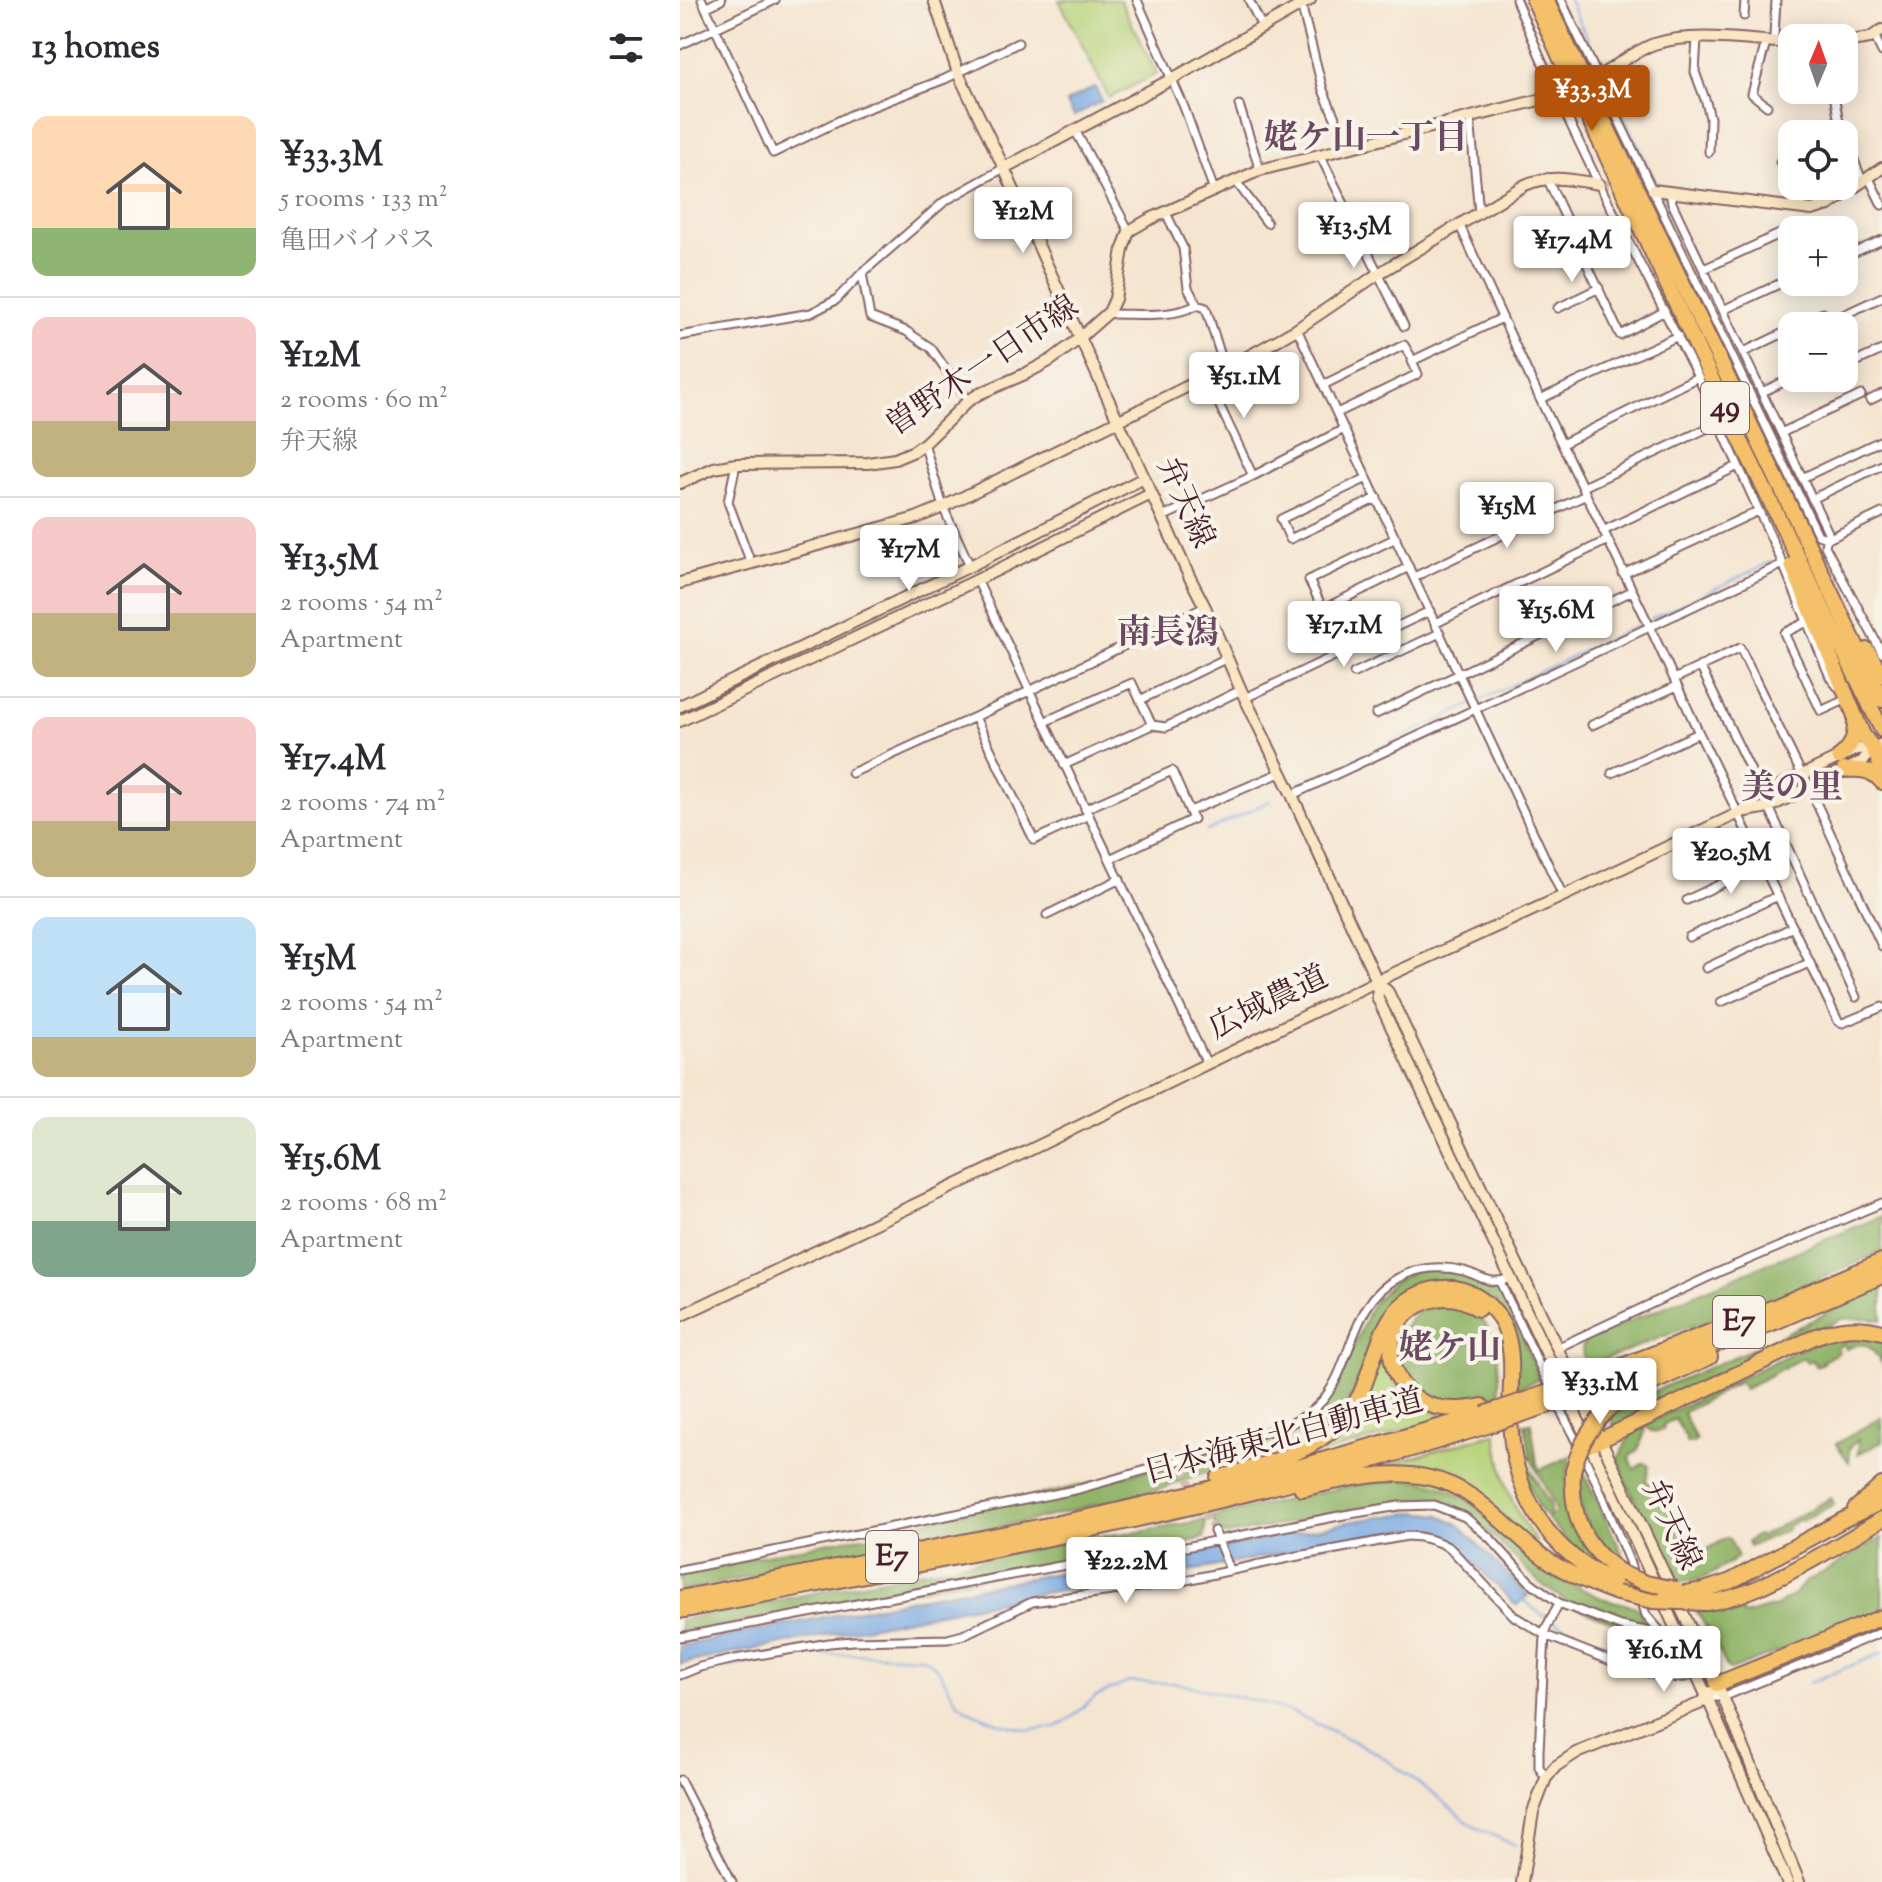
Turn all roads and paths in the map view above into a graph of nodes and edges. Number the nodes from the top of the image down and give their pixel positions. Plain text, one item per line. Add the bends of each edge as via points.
1 (721, 0) edge
2 (775, 0) edge
3 (934, 0) edge
4 (1137, 0) edge
5 (1249, 0) edge
6 (1516, 0) edge
7 (1534, 0) edge
8 (1546, 0) edge
9 (1561, 0) edge
10 (1745, 0) edge
11 (1776, 0) edge
12 (1306, 2) edge
13 (704, 4) edge
14 (1744, 16) dead end
15 (1262, 27) junction
16 (716, 29) junction
17 (1878, 33) edge
18 (1697, 38) junction
19 (1770, 39) junction
20 (1778, 40) edge
21 (1858, 40) edge
22 (1018, 43) dead end
23 (680, 45) edge
24 (1882, 52) edge
25 (958, 73) junction
26 (1172, 79) junction
27 (1584, 83) junction
28 (1836, 104) edge
29 (1239, 105) dead end
30 (1767, 106) dead end
31 (1470, 118) junction
32 (1075, 130) junction
33 (1348, 148) junction
34 (1709, 152) dead end
35 (1320, 155) junction
36 (1004, 168) junction
37 (1882, 168) edge
38 (1260, 170) junction
39 (1547, 178) junction
40 (1235, 180) junction
41 (1866, 180) junction
42 (1599, 184) junction
43 (1214, 190) junction
44 (1660, 191) junction
45 (1799, 200) edge
46 (1882, 205) edge
47 (1804, 209) junction
48 (1166, 213) junction
49 (1479, 213) junction
50 (1267, 223) dead end
51 (1460, 226) junction
52 (1129, 231) junction
53 (1778, 235) edge
54 (1882, 240) edge
55 (1858, 251) edge
56 (1704, 269) junction
57 (862, 273) junction
58 (1378, 274) junction
59 (1778, 284) edge
60 (1599, 288) junction
61 (1882, 297) edge
62 (1197, 305) junction
63 (1558, 308) dead end
64 (1723, 310) junction
65 (1665, 311) junction
66 (1109, 312) junction
67 (1850, 312) edge
68 (1502, 318) junction
69 (1404, 326) dead end
70 (1297, 329) junction
71 (1778, 335) edge
72 (680, 336) edge
73 (1678, 336) junction
74 (1080, 337) junction
75 (1882, 350) edge
76 (1744, 352) junction
77 (1410, 355) dead end
78 (1858, 361) edge
79 (1225, 369) junction
80 (1698, 377) junction
81 (1207, 379) junction
82 (1323, 385) junction
83 (1778, 385) edge
84 (1762, 392) junction
85 (1882, 394) edge
86 (1861, 395) dead end
87 (1540, 399) junction
88 (1870, 400) dead end
89 (968, 401) junction
90 (1337, 413) junction
91 (1118, 421) junction
92 (1718, 423) junction
93 (1344, 429) junction
94 (1781, 433) junction
95 (1880, 441) edge
96 (924, 443) junction
97 (1562, 444) junction
98 (736, 464) junction
99 (1882, 465) edge
100 (1738, 466) junction
101 (1253, 476) junction
102 (1144, 478) junction
103 (1367, 478) junction
104 (1802, 478) junction
105 (680, 483) edge
106 (1584, 491) junction
107 (1151, 494) junction
108 (1768, 497) junction
109 (1377, 498) junction
110 (1812, 499) junction
111 (943, 507) junction
112 (1758, 511) junction
113 (1882, 513) edge
114 (1162, 517) junction
115 (1603, 531) junction
116 (1396, 538) junction
117 (1828, 539) junction
118 (1608, 540) junction
119 (751, 563) junction
120 (1783, 564) junction
121 (970, 566) junction
122 (1409, 567) junction
123 (1623, 574) junction
124 (1414, 577) junction
125 (977, 580) junction
126 (680, 583) edge
127 (1830, 588) junction
128 (1632, 591) junction
129 (1205, 607) junction
130 (1430, 611) junction
131 (1648, 622) junction
132 (1807, 622) junction
133 (1436, 623) junction
134 (1440, 633) junction
135 (1882, 653) edge
136 (1227, 658) junction
137 (1700, 666) junction
138 (1354, 673) dead end
139 (1460, 674) junction
140 (1882, 675) edge
141 (1676, 683) junction
142 (1030, 691) junction
143 (1243, 694) junction
144 (1847, 699) junction
145 (1140, 700) junction
146 (1882, 700) edge
147 (1475, 705) junction
148 (680, 706) edge
149 (1376, 714) dead end
150 (1855, 716) junction
151 (975, 717) junction
152 (680, 721) edge
153 (1044, 722) junction
154 (1879, 724) edge
155 (1152, 725) junction
156 (1592, 725) dead end
157 (1699, 733) junction
158 (1877, 746) edge
159 (1842, 764) junction
160 (1064, 765) junction
161 (1882, 769) edge
162 (852, 773) dead end
163 (1280, 773) junction
164 (1612, 773) dead end
165 (1802, 775) junction
166 (1882, 782) edge
167 (1809, 787) junction
168 (1762, 794) junction
169 (1292, 795) junction
170 (1769, 807) junction
171 (1190, 811) junction
172 (1087, 812) junction
173 (1739, 813) junction
174 (1110, 859) junction
175 (1763, 864) junction
176 (1120, 879) junction
177 (1563, 896) junction
178 (1778, 896) junction
179 (1687, 900) dead end
180 (1047, 915) dead end
181 (1793, 927) junction
182 (1689, 937) dead end
183 (1882, 946) edge
184 (1809, 963) junction
185 (1706, 968) dead end
186 (1377, 981) junction
187 (1856, 997) dead end
188 (1721, 1002) dead end
189 (1882, 1007) edge
190 (1207, 1064) junction
191 (1882, 1203) edge
192 (1882, 1261) edge
193 (1882, 1276) edge
194 (1505, 1280) junction
195 (1825, 1301) junction
196 (680, 1316) edge
197 (1882, 1332) edge
198 (1557, 1348) junction
199 (1594, 1379) junction
200 (1484, 1415) junction
201 (1595, 1442) junction
202 (1178, 1461) junction
203 (1183, 1469) tunnel mouth
204 (1882, 1485) edge
205 (1882, 1502) edge
206 (1882, 1519) edge
207 (1101, 1520) junction
208 (1843, 1520) junction
209 (1882, 1526) edge
210 (1214, 1531) tunnel mouth
211 (1853, 1537) junction
212 (1219, 1542) junction
213 (680, 1570) edge
214 (1230, 1570) junction
215 (1620, 1583) junction
216 (1705, 1596) junction
217 (680, 1598) edge
218 (1558, 1606) junction
219 (680, 1611) edge
220 (1882, 1617) edge
221 (1546, 1631) junction
222 (1882, 1632) edge
223 (1661, 1634) junction
224 (680, 1637) edge
225 (680, 1675) edge
226 (1720, 1690) junction
227 (1707, 1697) junction
228 (1546, 1778) junction
229 (680, 1780) edge
230 (732, 1882) edge
231 (1522, 1882) edge
232 (1787, 1882) edge
233 (1799, 1882) edge

1 - 13 street
2 - 16 street
3 - 25 street, 弁天線
4 - 26 street
5 - 15 street
6 - 27 street
7 - 27 highway, 49
8 - 27 highway, 49
9 - 27 street
10 - 14 street
11 - 19 street
12 - 15 street
12 - 33 street via 1323,90
13 - 16 street
15 - 26 street
16 - 23 street
16 - 25 street via 773,153 853,114
17 - 21 street
17 - 24 street
18 - 19 street
18 - 27 street via 1652,45
18 - 34 street via 1695,72 1710,118
19 - 20 street
19 - 30 street via 1752,94
22 - 25 street
25 - 36 street, 弁天線
26 - 32 street
26 - 43 street
27 - 31 street
27 - 42 street
27 - 44 street
27 - 108 highway, 49
27 - 127 highway, 49
28 - 41 street
29 - 38 street
31 - 33 street
31 - 49 street
32 - 36 street
32 - 52 street
33 - 35 street
35 - 38 street
35 - 58 street
36 - 57 street via 945,201
36 - 74 street, 弁天線
37 - 41 street
38 - 40 street
39 - 42 street
39 - 49 street
39 - 60 street
40 - 43 street
40 - 50 street
41 - 46 street
41 - 47 street via 1829,205
42 - 65 street
43 - 48 street
44 - 47 street
44 - 56 street via 1672,203
44 - 117 street via 1818,535
45 - 47 street
48 - 52 street
48 - 62 street via 1183,248 1188,288
49 - 51 street
51 - 58 street
51 - 68 street
52 - 66 street, 曽野木一日市線
53 - 56 street
54 - 55 street
56 - 64 street
57 - 72 street via 836,300 811,313
57 - 89 street via 870,317 931,348
58 - 69 street
58 - 70 street
59 - 64 street
60 - 63 street
60 - 65 street via 1620,335
61 - 67 street
62 - 66 street via 1167,314
62 - 79 street via 1206,308
64 - 76 street
65 - 73 street
66 - 74 street, 曽野木一日市線
68 - 87 street
68 - 90 street via 1412,361 1418,374
70 - 79 street
70 - 82 street
71 - 76 street
73 - 80 street
73 - 87 street
74 - 89 street, 曽野木一日市線 via 1051,360
74 - 91 street, 弁天線
75 - 78 street
76 - 84 street
77 - 82 street via 1404,345
79 - 81 street
80 - 92 street
80 - 97 street
81 - 91 street
81 - 101 street
82 - 90 street
83 - 84 street
84 - 94 street
85 - 88 street
86 - 94 street
87 - 97 street
89 - 96 street, 曽野木一日市線
90 - 93 street
91 - 102 street, 弁天線
91 - 111 street
92 - 100 street
92 - 106 street
93 - 101 street
93 - 103 street
94 - 104 street
95 - 104 street
96 - 98 street, 曽野木一日市線 via 895,459 868,463
96 - 111 street
97 - 106 street
98 - 105 street, 曽野木一日市線
98 - 119 street via 728,502
99 - 110 street
100 - 112 street
100 - 115 street
101 - 114 street
102 - 107 street, 弁天線
102 - 121 street
103 - 109 street
103 - 109 street via 1281,519 1290,539
104 - 110 street
106 - 115 street
106 - 124 street
107 - 114 street, 弁天線
107 - 125 street
108 - 144 highway
108 - 154 highway, 49
109 - 116 street
110 - 117 street
111 - 119 street
111 - 121 street
112 - 120 street
112 - 123 street
113 - 117 street
114 - 129 street, 弁天線
115 - 118 street
116 - 122 street
116 - 122 street via 1309,580 1323,609
117 - 135 street via 1825,546
118 - 123 street
118 - 133 street
119 - 126 street
120 - 131 street
120 - 132 street
121 - 148 street
122 - 124 street
123 - 128 street
124 - 130 street
125 - 142 street
125 - 152 street
127 - 140 highway
127 - 146 highway, 49
128 - 131 street
128 - 139 street
129 - 136 street, 弁天線
129 - 142 street
130 - 133 street
130 - 143 street
131 - 141 street
131 - 147 street
132 - 144 street via 1830,677
132 - 144 street via 1784,633 1821,711
133 - 134 street
134 - 138 street
134 - 139 street
136 - 143 street, 弁天線
136 - 145 street
137 - 141 street
137 - 165 street via 1740,648
137 - 168 street
139 - 147 street
139 - 149 street
141 - 156 street
141 - 157 street
142 - 151 street
142 - 153 street
143 - 155 street via 1166,727
143 - 163 street, 弁天線
144 - 150 highway
145 - 153 street via 1132,683
145 - 155 street
147 - 169 street
147 - 177 street
150 - 158 highway via 1863,735
150 - 159 highway via 1855,732
151 - 162 street
151 - 172 street via 1034,840
153 - 160 street
155 - 160 street
157 - 164 street
157 - 173 street
158 - 159 street, 広域農道 via 1857,749
158 - 161 highway
159 - 165 street, 広域農道
159 - 166 highway via 1875,773
159 - 167 street
160 - 172 street
163 - 169 street, 弁天線
163 - 171 street
165 - 168 street, 広域農道
167 - 170 street
167 - 183 street
168 - 173 street, 広域農道
169 - 186 street, 弁天線
170 - 173 street
170 - 187 street
171 - 172 street via 1172,771
171 - 174 street via 1193,819
172 - 174 street
173 - 175 street
173 - 177 street, 広域農道
174 - 176 street
175 - 178 street
175 - 179 street
176 - 180 street
176 - 190 street
177 - 186 street, 広域農道
178 - 181 street
178 - 182 street
181 - 184 street
181 - 185 street
184 - 188 street
184 - 189 street via 1838,1021
186 - 190 street, 広域農道
186 - 194 street, 弁天線 via 1378,999
186 - 198 street, 弁天線 via 1388,992
190 - 196 street, 広域農道
191 - 198 street
192 - 199 highway, E7
193 - 195 highway, E7
194 - 201 street, 弁天線
194 - 202 street via 1439,1268 1396,1279 1370,1302 1335,1381 1312,1411 1288,1425
194 - 223 street via 1596,1481 1646,1615
195 - 199 highway, E7 via 1713,1346
195 - 215 highway, bridge via 1648,1385 1613,1405 1591,1427 1573,1471 1573,1503 1584,1532
197 - 201 highway via 1857,1327 1821,1334
198 - 201 street, 弁天線
199 - 200 highway, bridge via 1519,1396
200 - 207 highway, 日本海東北自動車道 / E7 via 1290,1483
200 - 215 highway via 1432,1405 1411,1394 1397,1377 1391,1345 1398,1324 1413,1308 1452,1298 1472,1304 1488,1318 1501,1357 1503,1454 1520,1505 1568,1565 1593,1582
201 - 226 street, 弁天線
201 - 227 street, 弁天線
202 - 203 street
202 - 213 street via 1079,1489
204 - 208 highway
205 - 208 highway
206 - 211 highway
207 - 215 highway via 1161,1518 1366,1477 1418,1475 1467,1493 1544,1558 1579,1578
207 - 215 highway via 1290,1455 1325,1436 1350,1412 1383,1331 1399,1306 1422,1292 1453,1288 1481,1299 1505,1329 1511,1361 1512,1451 1531,1505 1569,1554
207 - 217 highway, 日本海東北自動車道 / E7
207 - 219 highway, 日本海東北自動車道 / E7
208 - 216 highway
209 - 211 highway
210 - 212 street
211 - 216 highway via 1752,1591 1723,1601
212 - 214 street
212 - 218 street via 1358,1513 1434,1505 1465,1517
212 - 224 street via 1087,1561
214 - 221 street via 1419,1536 1450,1548 1514,1616
214 - 225 street via 1032,1602 948,1639 817,1645
215 - 216 highway, bridge via 1653,1601
218 - 221 street
218 - 223 street
220 - 226 highway
221 - 223 street via 1621,1665 1666,1678 1686,1677
221 - 228 street via 1539,1751 1539,1767
222 - 226 street
226 - 227 street
226 - 233 street, 弁天線
227 - 228 street via 1576,1753
227 - 232 street, 弁天線
228 - 231 street via 1533,1812
229 - 230 street

